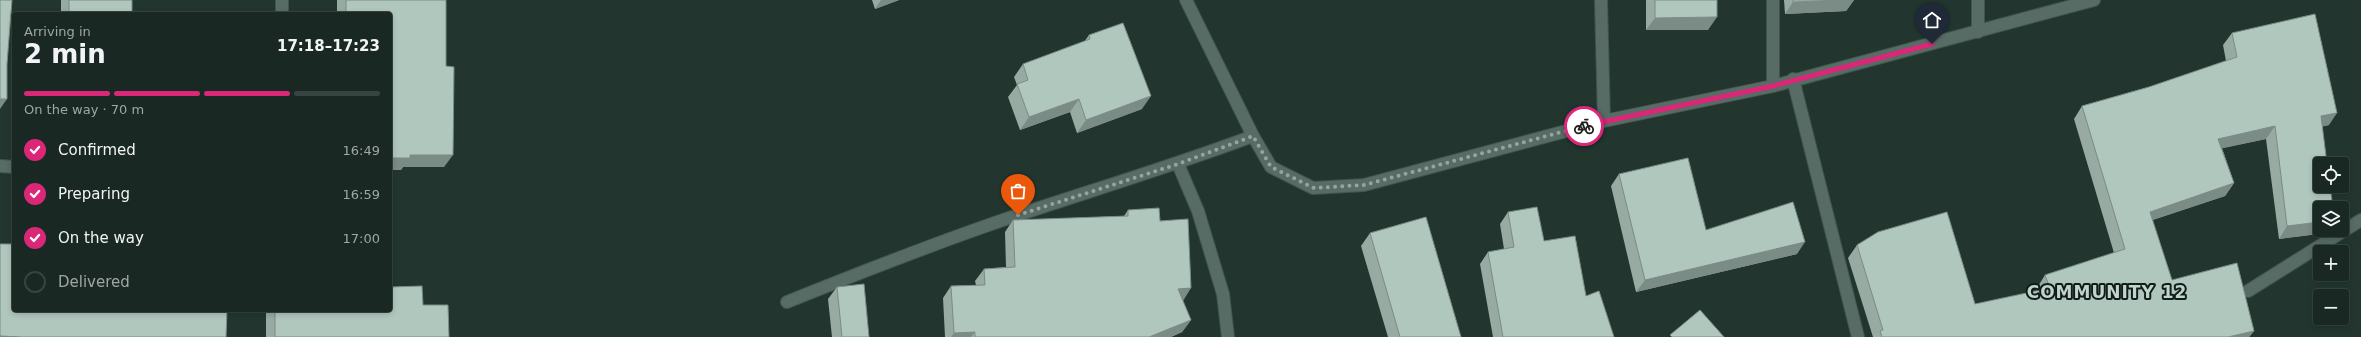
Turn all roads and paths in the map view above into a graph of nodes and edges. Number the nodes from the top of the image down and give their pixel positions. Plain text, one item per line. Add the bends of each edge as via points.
1 (282, 0) edge
2 (1186, 0) edge
3 (1601, 0) edge
4 (1773, 0) edge
5 (1978, 0) edge
6 (2094, 0) edge
7 (282, 12) edge
8 (1978, 32) junction
9 (1793, 79) junction
10 (1773, 86) junction
11 (1604, 121) junction
12 (1253, 136) junction
13 (1178, 164) junction
14 (0, 166) edge
15 (12, 167) edge
16 (2361, 220) edge
17 (2248, 291) dead end
18 (787, 302) dead end
19 (1228, 337) edge
20 (1858, 337) edge

1 - 7 street
2 - 12 street
3 - 11 street
4 - 10 street
5 - 8 street
6 - 8 street
8 - 9 street
9 - 10 street
9 - 20 street
10 - 11 street
11 - 12 street via 1364,185 1314,188 1271,167
12 - 13 street
13 - 18 street via 989,225 902,256
13 - 19 street via 1198,211 1223,294
14 - 15 street
16 - 17 street

